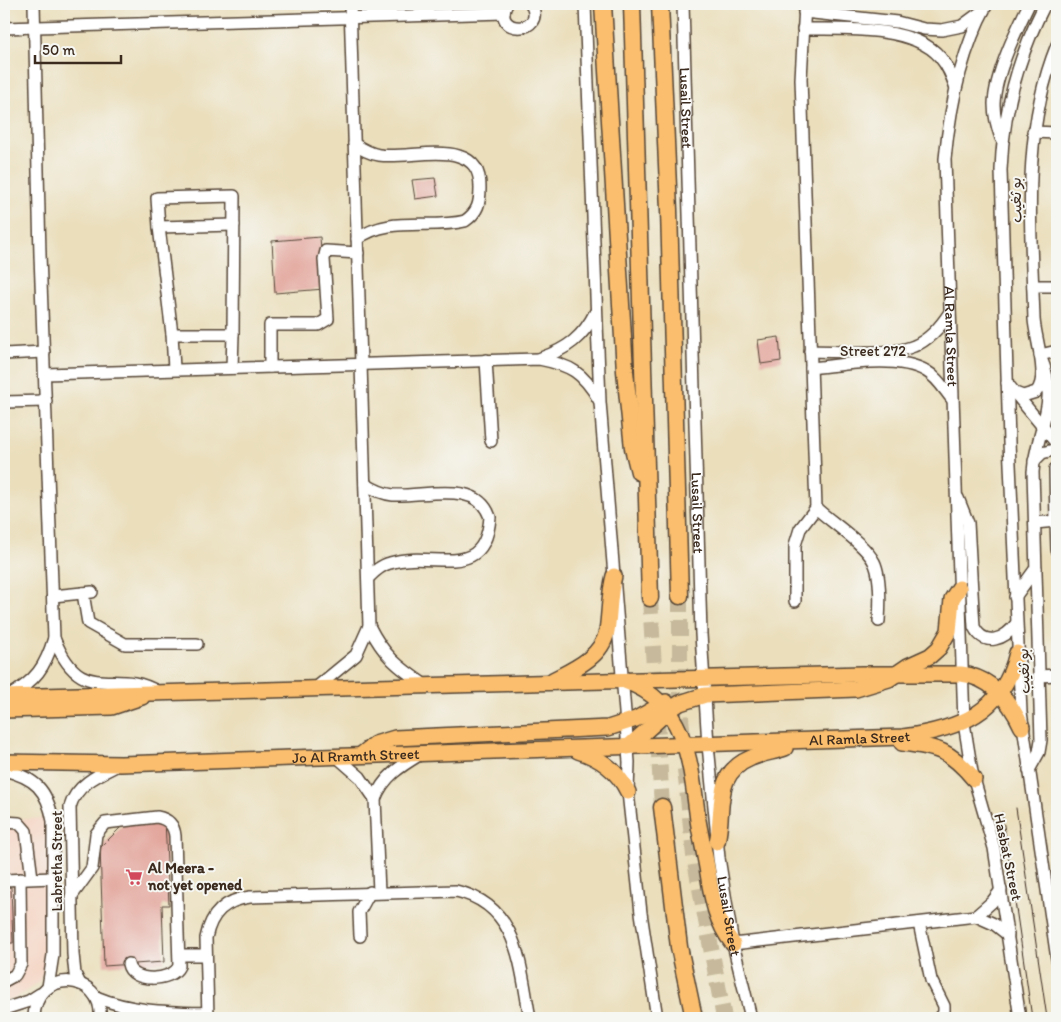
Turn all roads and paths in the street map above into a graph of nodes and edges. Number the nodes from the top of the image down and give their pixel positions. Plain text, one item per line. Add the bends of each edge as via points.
1 (34, 4) edge
2 (350, 4) edge
3 (531, 4) edge
4 (585, 4) edge
5 (602, 4) edge
6 (632, 4) edge
7 (660, 4) edge
8 (682, 4) edge
9 (1029, 4) edge
10 (1045, 4) edge
11 (985, 7) edge
12 (505, 8) edge
13 (804, 8) edge
14 (350, 18) junction
15 (34, 27) junction
16 (4, 28) edge
17 (803, 28) junction
18 (1057, 45) edge
19 (956, 88) junction
20 (1034, 132) junction
21 (1057, 133) edge
22 (1002, 142) junction
23 (354, 144) junction
24 (234, 224) junction
25 (159, 228) junction
26 (357, 239) junction
27 (358, 253) junction
28 (1033, 286) junction
29 (1057, 286) edge
30 (596, 312) junction
31 (950, 312) junction
32 (172, 334) junction
33 (233, 334) junction
34 (810, 351) junction
35 (1057, 351) edge
36 (44, 352) junction
37 (4, 354) edge
38 (1040, 357) junction
39 (539, 359) junction
40 (486, 360) junction
41 (361, 364) junction
42 (270, 367) junction
43 (232, 368) junction
44 (810, 368) junction
45 (174, 369) junction
46 (45, 374) junction
47 (1007, 384) junction
48 (1015, 393) junction
49 (952, 399) junction
50 (46, 401) junction
51 (4, 402) edge
52 (600, 402) junction
53 (1043, 429) junction
54 (491, 441) dead end
55 (1057, 444) edge
56 (1057, 448) edge
57 (1034, 461) junction
58 (1055, 469) dead end
59 (365, 484) junction
60 (646, 492) junction
61 (956, 495) junction
62 (816, 508) junction
63 (1056, 521) junction
64 (1035, 523) junction
65 (1057, 550) edge
66 (1036, 568) junction
67 (614, 576) junction
68 (368, 578) junction
69 (959, 588) junction
70 (53, 596) junction
71 (680, 596) tunnel mouth
72 (1015, 597) junction
73 (650, 598) tunnel mouth
74 (795, 601) dead end
75 (879, 620) dead end
76 (1016, 624) junction
77 (369, 626) junction
78 (54, 638) junction
79 (197, 644) dead end
80 (1017, 653) junction
81 (899, 673) junction
82 (961, 674) junction
83 (1057, 675) edge
84 (1039, 676) junction
85 (704, 678) junction
86 (622, 680) junction
87 (549, 682) junction
88 (425, 685) junction
89 (318, 687) junction
90 (158, 692) junction
91 (1000, 693) junction
92 (705, 695) junction
93 (5, 702) edge
94 (665, 707) junction
95 (626, 722) junction
96 (964, 723) junction
97 (1022, 727) junction
98 (884, 738) junction
99 (795, 742) junction
100 (685, 745) junction
101 (708, 745) junction
102 (628, 747) junction
103 (569, 749) junction
104 (422, 753) junction
105 (361, 755) junction
106 (336, 756) junction
107 (4, 762) edge
108 (121, 764) junction
109 (4, 770) edge
110 (1029, 770) junction
111 (974, 779) junction
112 (628, 792) junction
113 (375, 798) junction
114 (662, 807) tunnel mouth
115 (4, 822) edge
116 (717, 842) junction
117 (32, 878) junction
118 (53, 878) junction
119 (20, 879) junction
120 (4, 880) edge
121 (1000, 890) junction
122 (374, 892) junction
123 (72, 897) junction
124 (976, 916) junction
125 (919, 922) junction
126 (1055, 934) edge
127 (1008, 935) junction
128 (360, 936) dead end
129 (734, 944) junction
130 (206, 955) junction
131 (180, 956) junction
132 (1057, 959) edge
133 (128, 964) dead end
134 (4, 981) edge
135 (80, 984) junction
136 (45, 990) junction
137 (96, 997) junction
138 (4, 1009) edge
139 (144, 1011) junction
140 (208, 1016) edge
141 (34, 1018) edge
142 (100, 1018) edge
143 (126, 1018) edge
144 (530, 1018) edge
145 (657, 1018) edge
146 (694, 1018) edge
147 (752, 1018) edge
148 (939, 1018) edge
149 (1020, 1018) edge

1 - 15 street
2 - 14 street
3 - 12 street via 532,19 523,27 511,26 506,20
4 - 30 street
5 - 60 highway via 625,371 633,448
6 - 60 highway
7 - 71 highway, Lusail Street
8 - 85 street, Lusail Street
9 - 22 street via 1003,65 994,99
10 - 22 street, Al Ramla Street via 1024,48 1013,83
11 - 13 street via 962,26 942,30
11 - 19 street, Al Ramla Street via 971,38
12 - 14 street
13 - 17 street
14 - 15 street
14 - 23 street
15 - 16 street
15 - 36 street
17 - 19 street via 913,38 941,57
17 - 34 street via 801,78
18 - 20 street, بو ثغيب via 1041,92
19 - 31 street, Al Ramla Street via 945,159
20 - 21 street
20 - 28 street, بو ثغيب via 1030,185
22 - 47 street, Al Ramla Street
23 - 26 street
23 - 26 street via 379,156 459,155 472,163 480,175 479,205 465,221 386,225
24 - 25 street
24 - 25 street via 234,196 157,198
24 - 33 street
25 - 32 street
26 - 27 street
27 - 41 street
27 - 42 street via 326,251 328,319 318,325 270,325
28 - 29 street
28 - 38 street, بو ثغيب via 1034,324
30 - 39 street via 574,342 560,352
30 - 52 street
31 - 34 street, Street 272 via 933,333 911,348
31 - 49 street, Al Ramla Street
32 - 33 street
32 - 45 street
33 - 43 street
34 - 44 street
35 - 38 street
36 - 37 street
36 - 46 street
38 - 48 street, بو ثغيب via 1042,382 1039,389 1028,396
38 - 53 street, بو ثغيب via 1046,371 1048,397
39 - 40 street
39 - 52 street via 571,368 592,388
40 - 41 street
40 - 54 street
41 - 42 street
41 - 59 street
42 - 43 street
43 - 45 street
44 - 49 street, Street 272 via 891,362 910,364 930,374
44 - 62 street
45 - 46 street
46 - 50 street
47 - 48 street
47 - 72 street, Al Ramla Street
48 - 53 street
49 - 61 street, Al Ramla Street
50 - 51 street
50 - 70 street
52 - 67 street
53 - 55 street
53 - 57 street, بو ثغيب
56 - 57 street via 1046,451
57 - 64 street, بو ثغيب
58 - 63 street
59 - 68 street
59 - 68 street via 393,495 469,495 482,504 490,517 486,541 473,556 397,561 384,565
60 - 73 highway
61 - 69 street, Al Ramla Street
61 - 76 street, بو ثغيب via 968,523 974,627 983,637 996,640
62 - 74 street via 800,529 795,545
62 - 75 street via 864,548 875,562 880,597
63 - 64 street
63 - 65 street
64 - 66 street, بو ثغيب
66 - 72 street
66 - 84 street, بو ثغيب
67 - 86 street
67 - 87 main road via 607,632 600,647 587,660
68 - 77 street
69 - 81 main road via 952,599 951,622 942,643 930,656
69 - 82 street, Al Ramla Street
70 - 78 street
70 - 79 street via 87,592 88,624 125,644
72 - 76 street, Al Ramla Street
76 - 80 street, Al Ramla Street
77 - 88 street via 385,654
77 - 89 street via 356,655
78 - 90 street via 70,665 90,680 136,682
78 - 93 street via 40,672
80 - 91 main road, Al Ramla Street
80 - 97 street, Al Ramla Street
81 - 82 main road
81 - 85 main road
81 - 92 main road via 879,684 856,688
82 - 91 main road via 983,680
82 - 96 street, Hasbat Street
83 - 84 street
84 - 110 street, بو ثغيب via 1039,752
85 - 86 main road
85 - 92 street, Lusail Street
85 - 94 main road
86 - 87 main road
86 - 94 main road via 644,689
86 - 95 street
87 - 88 main road
88 - 89 main road
89 - 90 main road
90 - 93 main road via 112,707
91 - 96 main road, Al Ramla Street
91 - 97 main road
92 - 94 main road
92 - 101 street, Lusail Street
94 - 95 main road
94 - 100 main road via 679,727
94 - 102 main road
95 - 102 street
95 - 105 main road via 590,730 395,738 375,744
96 - 98 main road, Al Ramla Street via 936,732
96 - 111 street, Hasbat Street
97 - 110 street, Hasbat Street
98 - 99 main road, Al Ramla Street
98 - 111 main road via 941,750 954,758
99 - 101 main road, Al Ramla Street
99 - 116 main road via 750,758 735,767 725,779
100 - 101 main road, Jo Al Rramth Street
100 - 102 main road, Jo Al Rramth Street
100 - 129 main road via 694,779 714,907 722,929
101 - 116 street, Lusail Street
102 - 103 main road, Jo Al Rramth Street
102 - 112 street
103 - 104 main road, Jo Al Rramth Street
103 - 112 main road via 599,759 622,780
104 - 105 main road, Jo Al Rramth Street
104 - 113 street via 392,773
105 - 106 main road, Jo Al Rramth Street
106 - 108 main road, Jo Al Rramth Street
106 - 113 street via 360,777
107 - 108 main road, Jo Al Rramth Street
108 - 123 street, Labretha Street via 90,780 72,799 69,821
109 - 118 street, Labretha Street via 32,781 45,796 53,821
110 - 126 street, Hasbat Street
111 - 121 street, Hasbat Street via 994,848
112 - 145 street via 641,913
113 - 122 street
114 - 146 highway via 680,947
115 - 117 street via 19,823 26,832
116 - 129 street, Lusail Street
117 - 118 street
117 - 119 street
118 - 136 street, Labretha Street via 53,955
119 - 120 street
119 - 134 street via 21,964 15,975
121 - 124 street
121 - 127 street, Hasbat Street
122 - 128 street via 359,912
122 - 130 street via 233,900 217,910 212,918 206,938
122 - 144 street via 456,891 476,897 491,907 505,923 515,944
123 - 131 street via 92,868 96,834 101,826 114,820 165,819 174,832
123 - 135 street, Labretha Street via 73,954 75,974
124 - 125 street
124 - 127 street
125 - 129 street
125 - 148 street via 931,980 944,1006 944,1014
126 - 132 street, Hasbat Street
127 - 149 street, Hasbat Street
129 - 147 street, Lusail Street
130 - 131 street
130 - 140 street
131 - 133 street via 178,969 168,977 136,976 130,972
135 - 136 street via 64,981
135 - 137 street
136 - 138 street via 29,1001
136 - 141 street, Labretha Street via 36,1001
137 - 139 street
137 - 142 street
139 - 140 street
139 - 143 street

